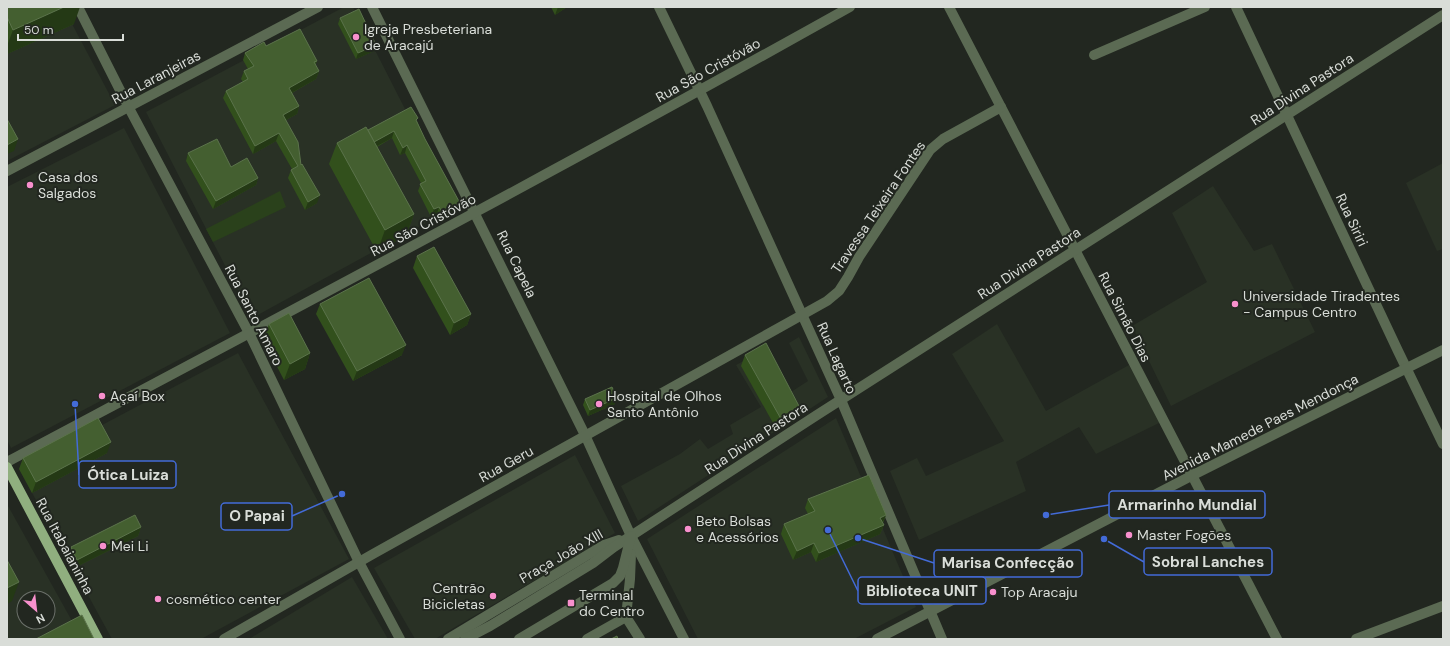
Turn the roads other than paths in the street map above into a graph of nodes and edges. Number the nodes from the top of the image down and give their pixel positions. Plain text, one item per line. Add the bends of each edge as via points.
1 (78, 7) edge
2 (318, 7) edge
3 (372, 7) edge
4 (659, 7) edge
5 (850, 7) edge
6 (949, 7) edge
7 (1205, 7) edge
8 (1239, 8) edge
9 (1443, 15) edge
10 (1094, 56) dead end
11 (700, 91) junction
12 (1002, 106) junction
13 (129, 108) junction
14 (1287, 115) junction
15 (7, 171) edge
16 (476, 213) junction
17 (1076, 249) junction
18 (802, 314) junction
19 (249, 333) junction
20 (1443, 350) edge
21 (1406, 369) junction
22 (841, 400) junction
23 (585, 435) junction
24 (1443, 444) edge
25 (7, 462) edge
26 (7, 467) edge
27 (1191, 476) junction
28 (631, 536) junction
29 (359, 562) junction
30 (1443, 606) edge
31 (931, 610) junction
32 (626, 617) junction
33 (98, 639) edge
34 (224, 639) edge
35 (400, 639) edge
36 (448, 639) edge
37 (465, 639) edge
38 (518, 639) edge
39 (587, 639) edge
40 (640, 639) edge
41 (684, 639) edge
42 (877, 639) edge
43 (942, 639) edge
44 (1277, 639) edge
45 (1356, 639) edge

1 - 13 street, Rua Santo Amaro
2 - 13 street, Rua Laranjeiras
3 - 16 street, Rua Capela
4 - 11 street, Rua Lagarto
5 - 11 street, Rua São Cristóvão
6 - 12 street, Rua Simão Dias
7 - 10 street
8 - 14 street, Rua Siriri
9 - 14 street, Rua Divina Pastora
11 - 16 street, Rua São Cristóvão
11 - 18 street, Rua Lagarto
12 - 17 street, Rua Simão Dias
12 - 18 street, Travessa Teixeira Fontes via 943,139 930,150 862,251 839,291 827,301
13 - 15 street, Rua Laranjeiras
13 - 19 street, Rua Santo Amaro
14 - 17 street, Rua Divina Pastora
14 - 21 street, Rua Siriri
16 - 19 street, Rua São Cristóvão
16 - 23 street, Rua Capela
17 - 22 street, Rua Divina Pastora
17 - 27 street, Rua Simão Dias
18 - 22 street, Rua Lagarto
18 - 23 street, Rua Geru
19 - 25 street, Rua São Cristóvão
19 - 29 street, Rua Santo Amaro
20 - 21 street, Avenida Mamede Paes Mendonça
21 - 24 street, Rua Siriri
21 - 27 street, Avenida Mamede Paes Mendonça
22 - 28 street, Rua Divina Pastora
22 - 31 street, Rua Lagarto
23 - 28 street, Rua Capela
23 - 29 street, Rua Geru
26 - 33 main road, Rua Itabaianinha
27 - 31 street, Avenida Mamede Paes Mendonça
27 - 44 street, Rua Simão Dias
28 - 32 street
28 - 36 street, Praça João XIII via 604,545
28 - 37 street via 594,563
28 - 38 street via 622,572 613,583
28 - 41 street
29 - 34 street, Rua Geru
29 - 35 street, Rua Santo Amaro
30 - 45 street
31 - 42 street, Avenida Mamede Paes Mendonça
31 - 43 street, Rua Lagarto
32 - 39 street
32 - 40 street

